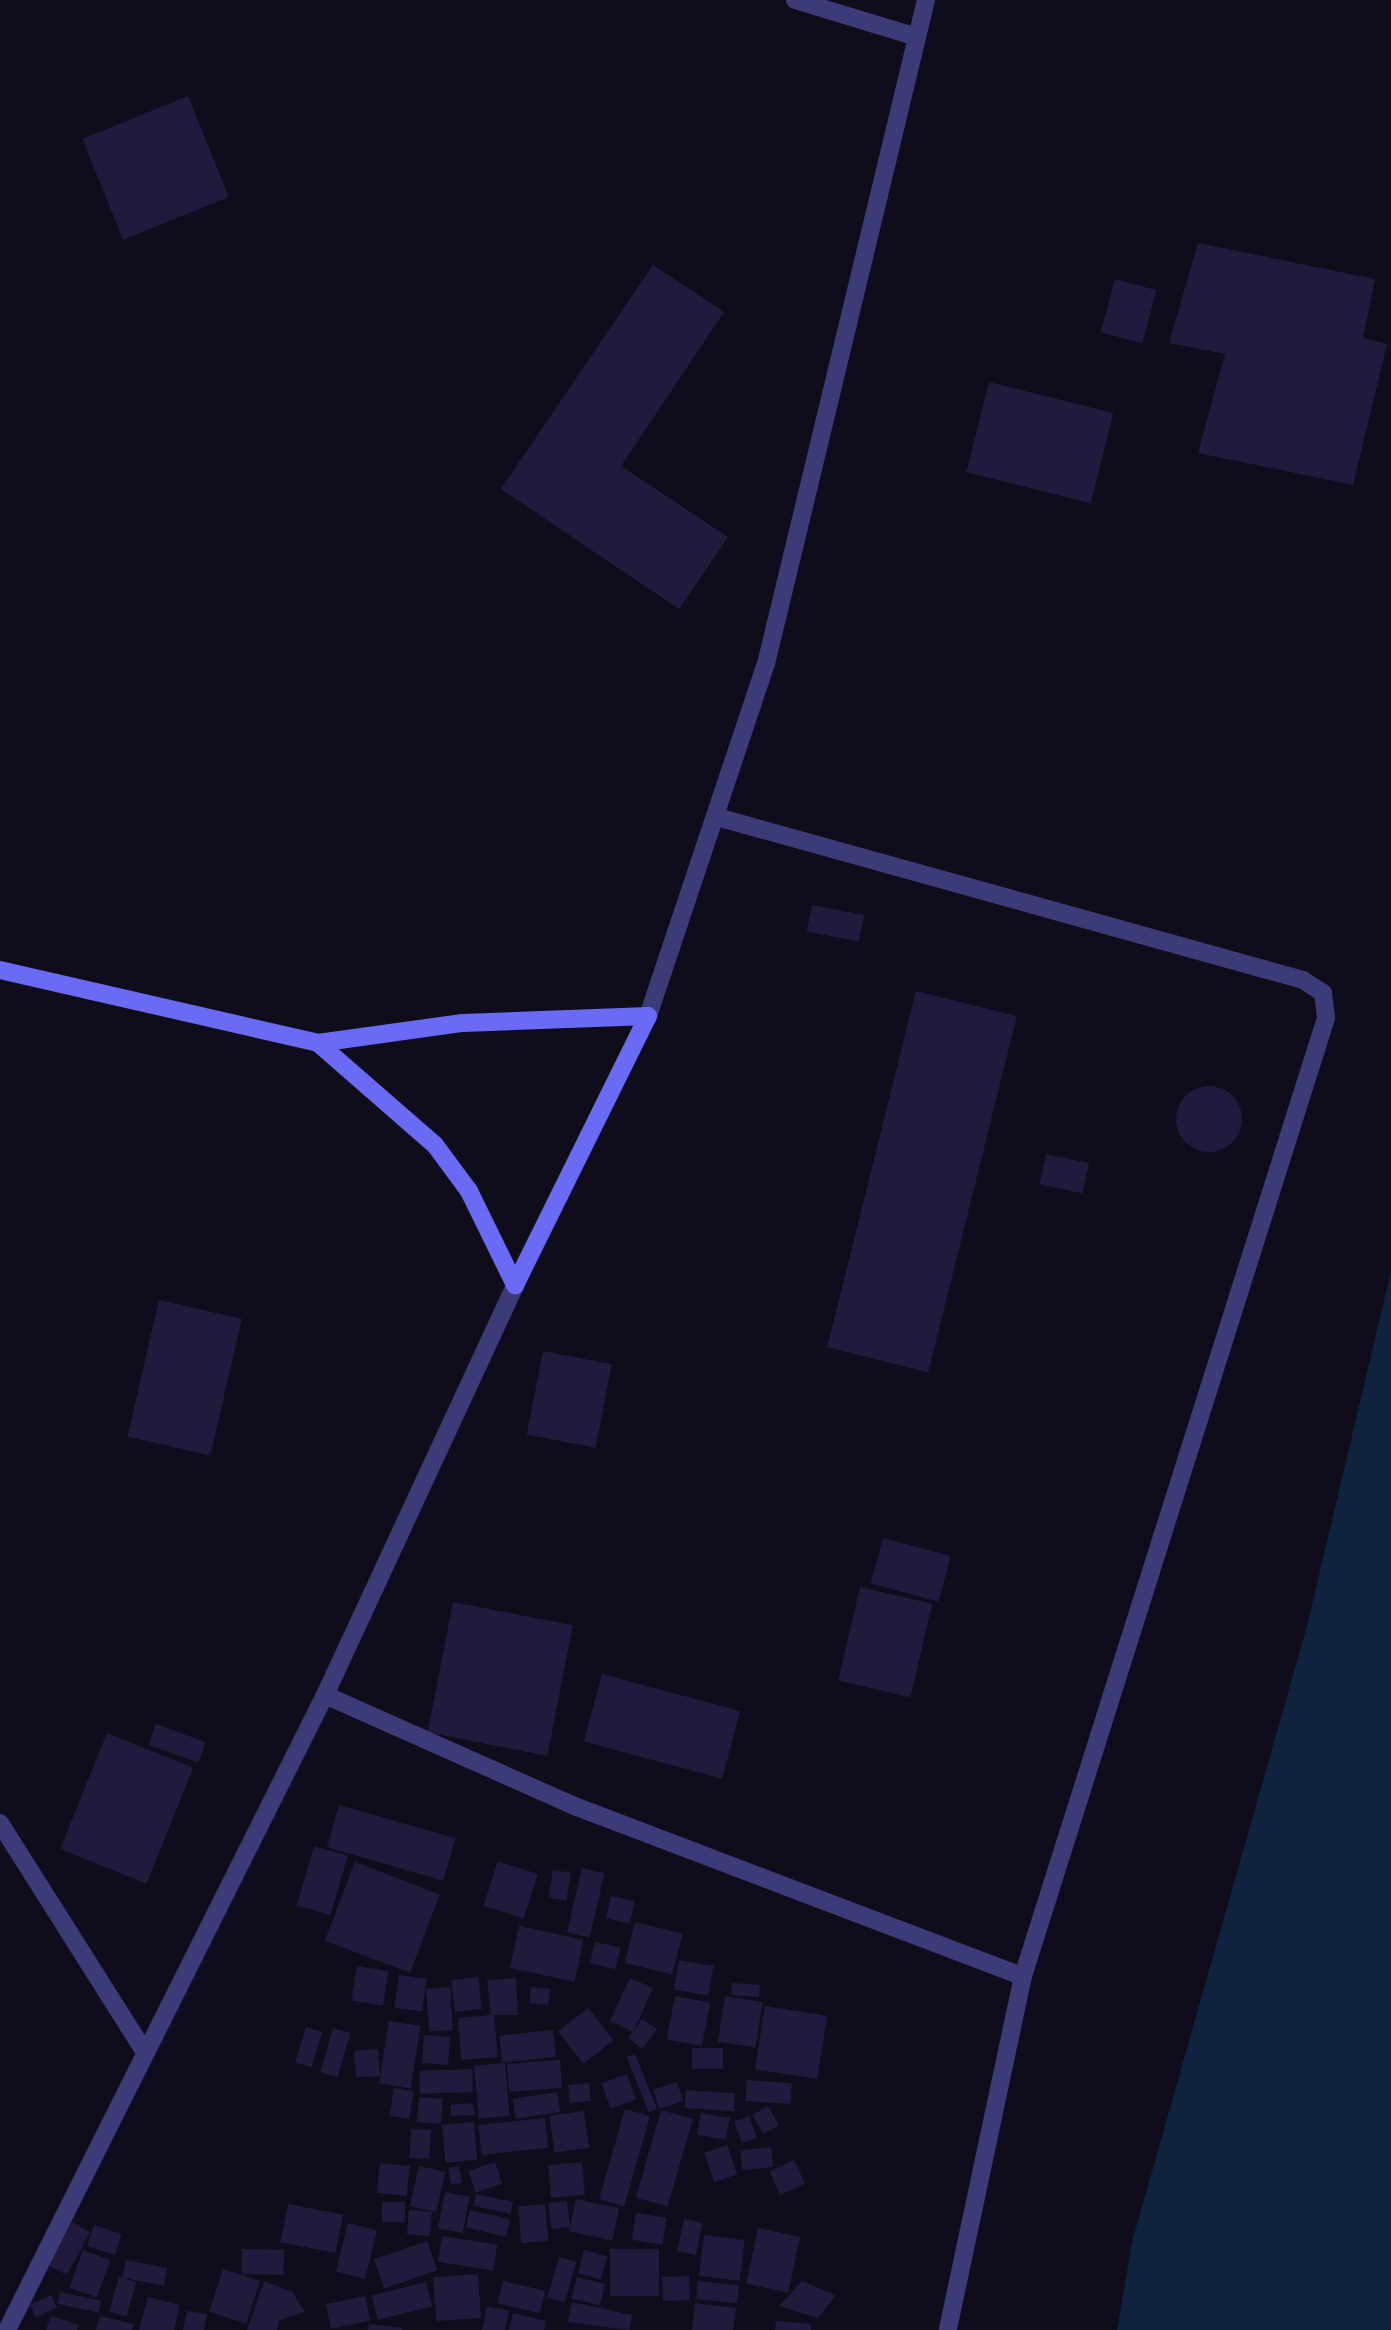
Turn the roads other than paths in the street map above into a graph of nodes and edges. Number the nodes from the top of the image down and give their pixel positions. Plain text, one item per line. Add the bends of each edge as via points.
1 (795, 0) edge
2 (926, 0) edge
3 (917, 37) junction
4 (717, 817) junction
5 (0, 970) edge
6 (648, 1016) junction
7 (318, 1043) junction
8 (515, 1285) junction
9 (325, 1695) junction
10 (0, 1823) edge
11 (1023, 1976) junction
12 (144, 2049) junction
13 (7, 2330) edge
14 (948, 2330) edge

1 - 3 street
2 - 3 street
3 - 4 street via 766,664
4 - 6 street
4 - 11 street via 1303,980 1323,993 1326,1017
5 - 7 street
6 - 7 street via 463,1023
6 - 8 street
7 - 8 street via 435,1144 469,1191
8 - 9 street
9 - 11 street via 577,1807
9 - 12 street
10 - 12 street
11 - 14 street
12 - 13 street

